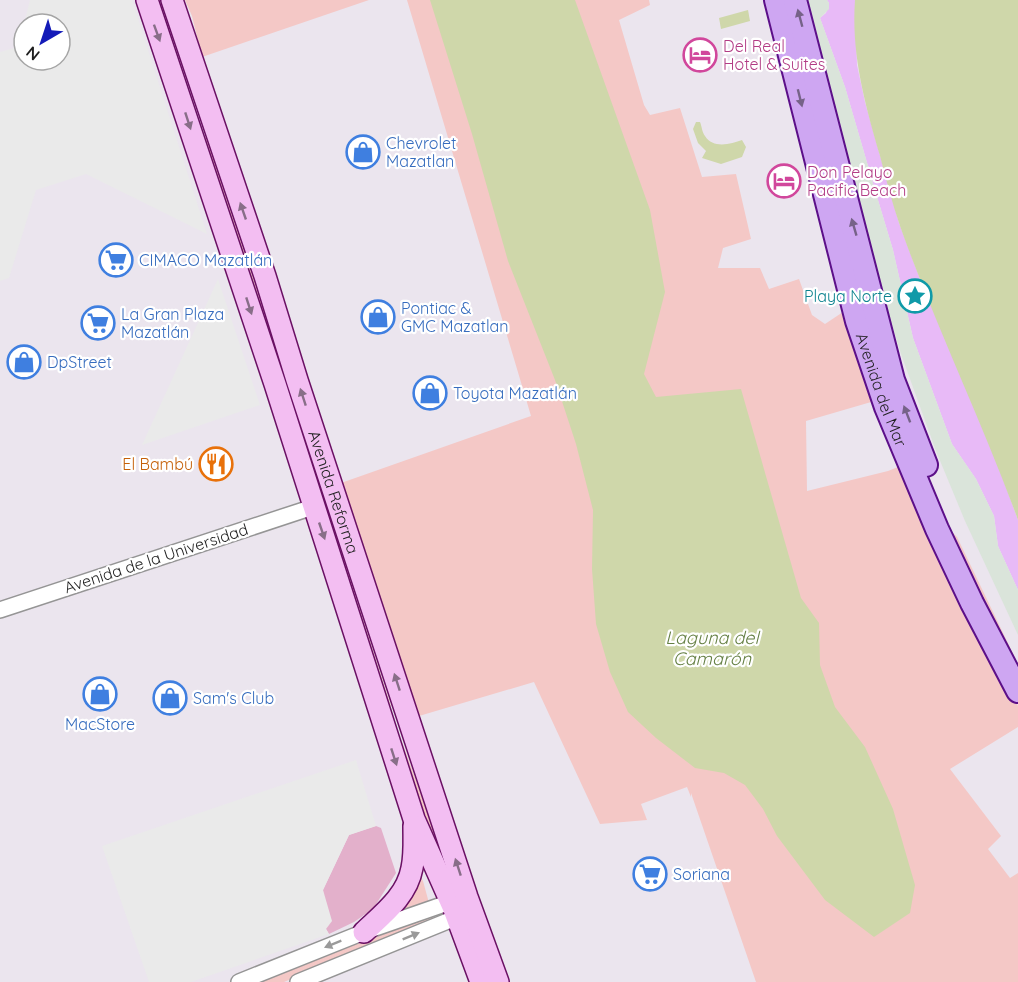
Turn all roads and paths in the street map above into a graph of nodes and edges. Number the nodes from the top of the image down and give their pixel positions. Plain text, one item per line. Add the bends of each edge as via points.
1 (147, 0) edge
2 (172, 0) edge
3 (776, 0) edge
4 (795, 0) edge
5 (191, 58) junction
6 (169, 65) junction
7 (313, 507) junction
8 (0, 610) edge
9 (1018, 658) edge
10 (1018, 691) edge
11 (414, 819) junction
12 (462, 907) junction
13 (364, 932) junction
14 (239, 982) edge
15 (298, 982) edge
16 (481, 982) edge
17 (498, 982) edge

1 -> 6 main road, Avenida Reforma
2 - 5 main road, Avenida Reforma
3 -> 10 main road, Avenida del Mar via 857,321 886,407 937,529
9 -> 4 main road, Avenida del Mar via 958,540 893,380
5 - 6 main road
12 -> 5 main road, Avenida Reforma via 266,276
6 -> 7 main road, Avenida Reforma
7 - 8 street, Avenida de la Universidad
7 -> 11 main road, Avenida Reforma
11 - 12 main road, Avenida Reforma
11 - 13 main road via 413,866 406,886
12 - 13 street
15 -> 12 street
12 - 16 main road, Avenida Reforma
12 - 17 main road, Avenida Reforma
13 -> 14 street

